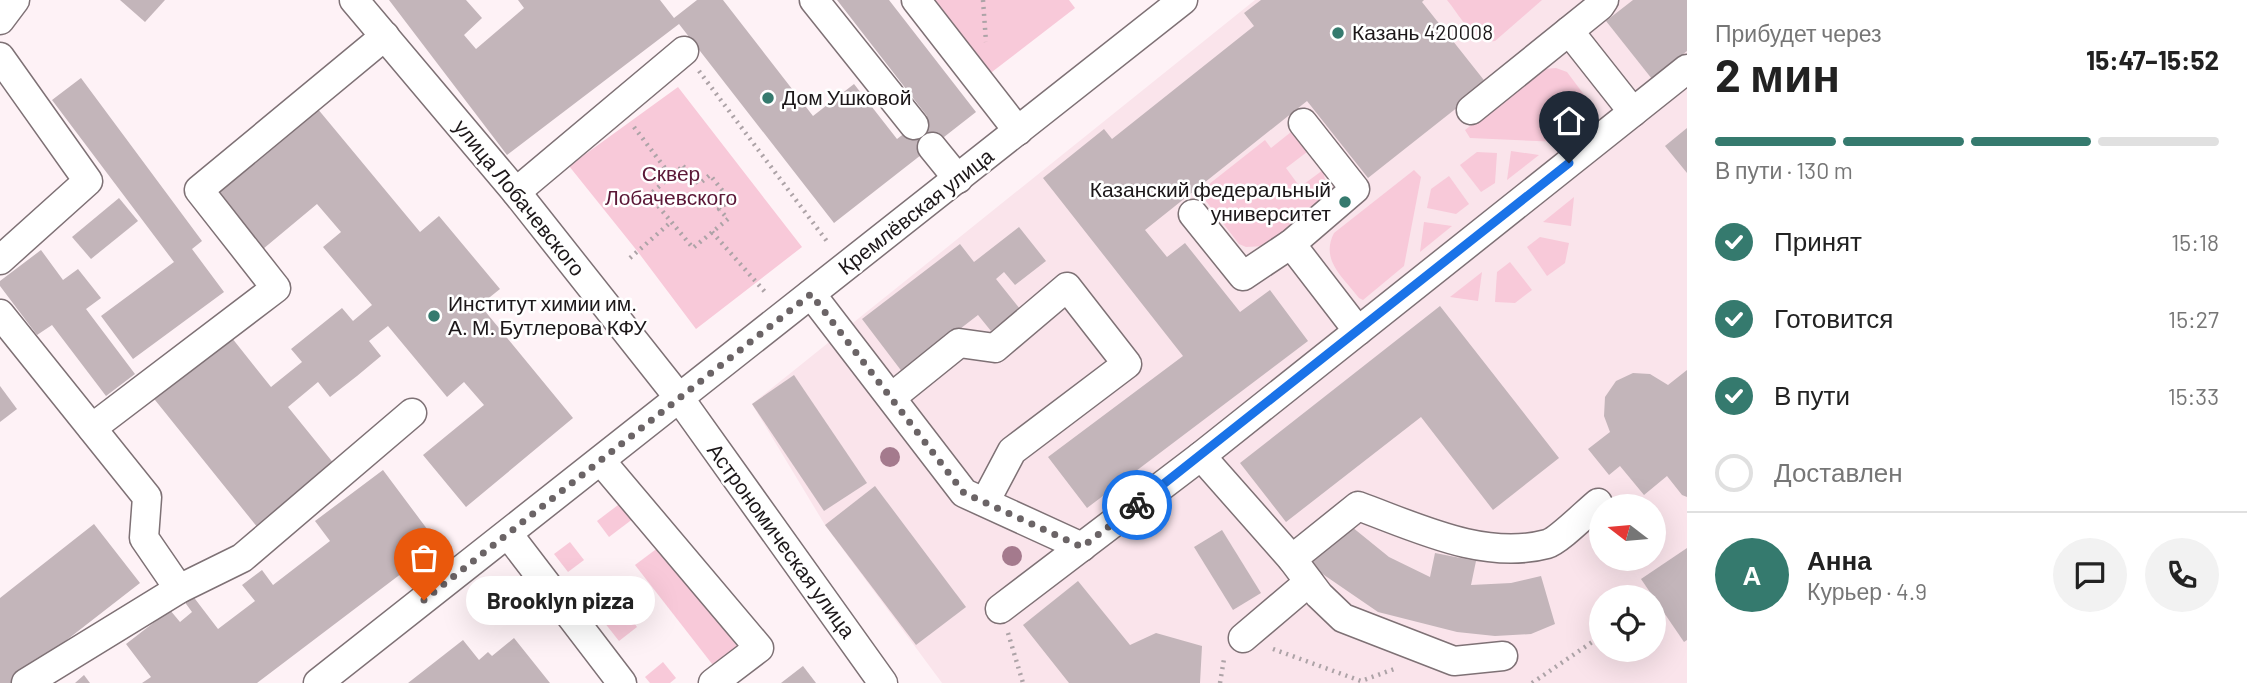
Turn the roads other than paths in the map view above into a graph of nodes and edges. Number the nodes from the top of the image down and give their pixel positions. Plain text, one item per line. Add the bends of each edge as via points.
1 (15, 0) edge
2 (354, 0) edge
3 (814, 0) edge
4 (916, 0) edge
5 (1183, 0) edge
6 (1604, 0) edge
7 (0, 20) edge
8 (1569, 31) junction
9 (385, 36) junction
10 (684, 51) road end
11 (0, 57) edge
12 (1687, 69) edge
13 (1471, 110) dead end
14 (1633, 113) junction
15 (1303, 123) dead end
16 (1018, 131) junction
17 (958, 179) junction
18 (516, 192) junction
19 (1193, 214) dead end
20 (1292, 244) junction
21 (0, 260) edge
22 (811, 294) junction
23 (0, 314) edge
24 (1358, 331) junction
25 (892, 397) junction
26 (680, 399) junction
27 (412, 412) dead end
28 (92, 428) junction
29 (1201, 456) junction
30 (601, 461) junction
31 (985, 502) junction
32 (1589, 511) edge
33 (508, 534) junction
34 (1082, 547) junction
35 (1292, 559) junction
36 (1309, 582) junction
37 (179, 589) junction
38 (1000, 609) road end
39 (1243, 638) road end
40 (1503, 656) dead end
41 (26, 683) edge
42 (318, 683) edge
43 (622, 683) edge
44 (713, 683) edge
45 (883, 683) edge

1 - 7 street
2 - 9 street, улица Лобачевского
3 - 17 street
4 - 16 street
5 - 16 street, Кремлёвская улица
6 - 8 street
8 - 13 street
8 - 14 street
9 - 18 street, улица Лобачевского
9 - 28 street via 199,190 276,288
10 - 18 street
11 - 21 street via 88,181
12 - 14 street
14 - 24 street
15 - 20 street via 1355,189
16 - 17 street, Кремлёвская улица
17 - 22 street, Кремлёвская улица
18 - 26 street, улица Лобачевского
19 - 20 street via 1243,276
20 - 24 street
22 - 25 street
22 - 26 street, Кремлёвская улица
23 - 28 street
24 - 29 street
25 - 31 street via 964,493
25 - 31 street via 959,343 995,348 1067,287 1127,363 1012,451
26 - 30 street, Кремлёвская улица
26 - 45 street, Астрономическая улица
27 - 37 street via 242,558
28 - 37 street via 147,497 144,538
29 - 34 street
29 - 35 street
30 - 33 street, Кремлёвская улица
30 - 44 street via 759,648
31 - 34 street
32 - 35 street via 1549,544 1495,549 1358,506
33 - 42 street, Кремлёвская улица
33 - 43 street
34 - 38 street
35 - 36 street
36 - 39 street
36 - 40 street via 1343,618 1438,655 1454,661
37 - 41 street

